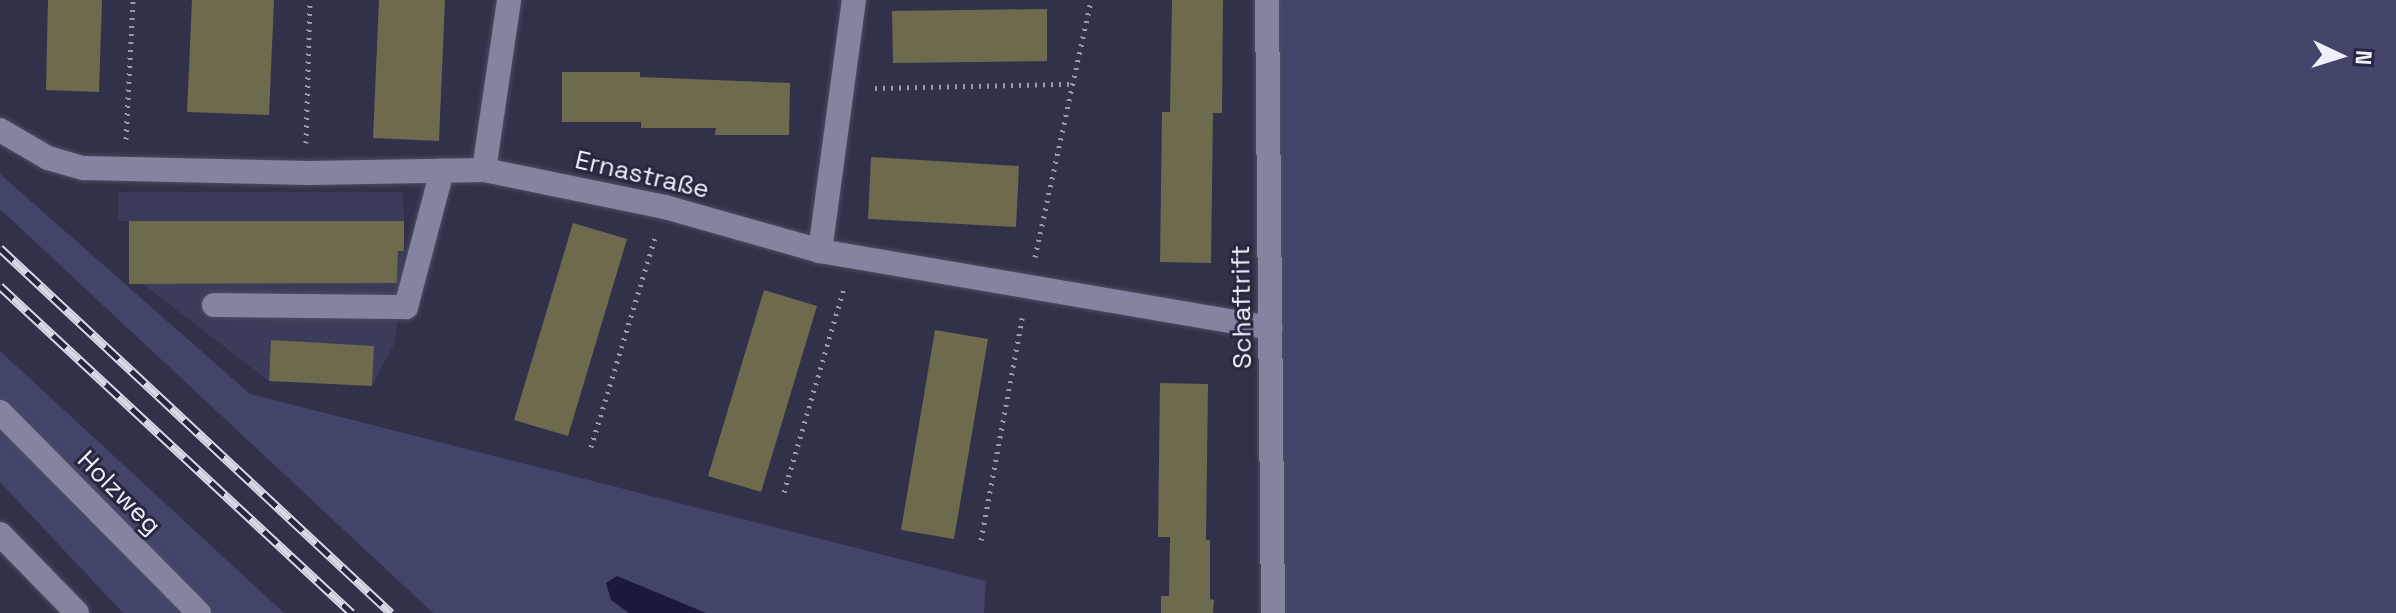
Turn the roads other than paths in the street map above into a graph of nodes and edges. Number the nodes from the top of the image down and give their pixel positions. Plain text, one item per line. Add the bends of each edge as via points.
1 (509, 0) edge
2 (854, 0) edge
3 (1267, 0) edge
4 (0, 130) edge
5 (484, 170) junction
6 (442, 171) junction
7 (820, 251) junction
8 (214, 305) dead end
9 (1270, 328) junction
10 (0, 412) edge
11 (0, 534) edge
12 (77, 613) edge
13 (199, 613) edge
14 (1273, 613) edge

1 - 5 street
2 - 7 street
3 - 9 street, Schaftrift
4 - 6 street, Ernastraße via 48,158 84,168
5 - 6 street, Ernastraße
5 - 7 street, Ernastraße via 665,207
6 - 8 street via 406,307
7 - 9 street, Ernastraße
9 - 14 street, Schaftrift
10 - 13 street, Holzweg
11 - 12 street

